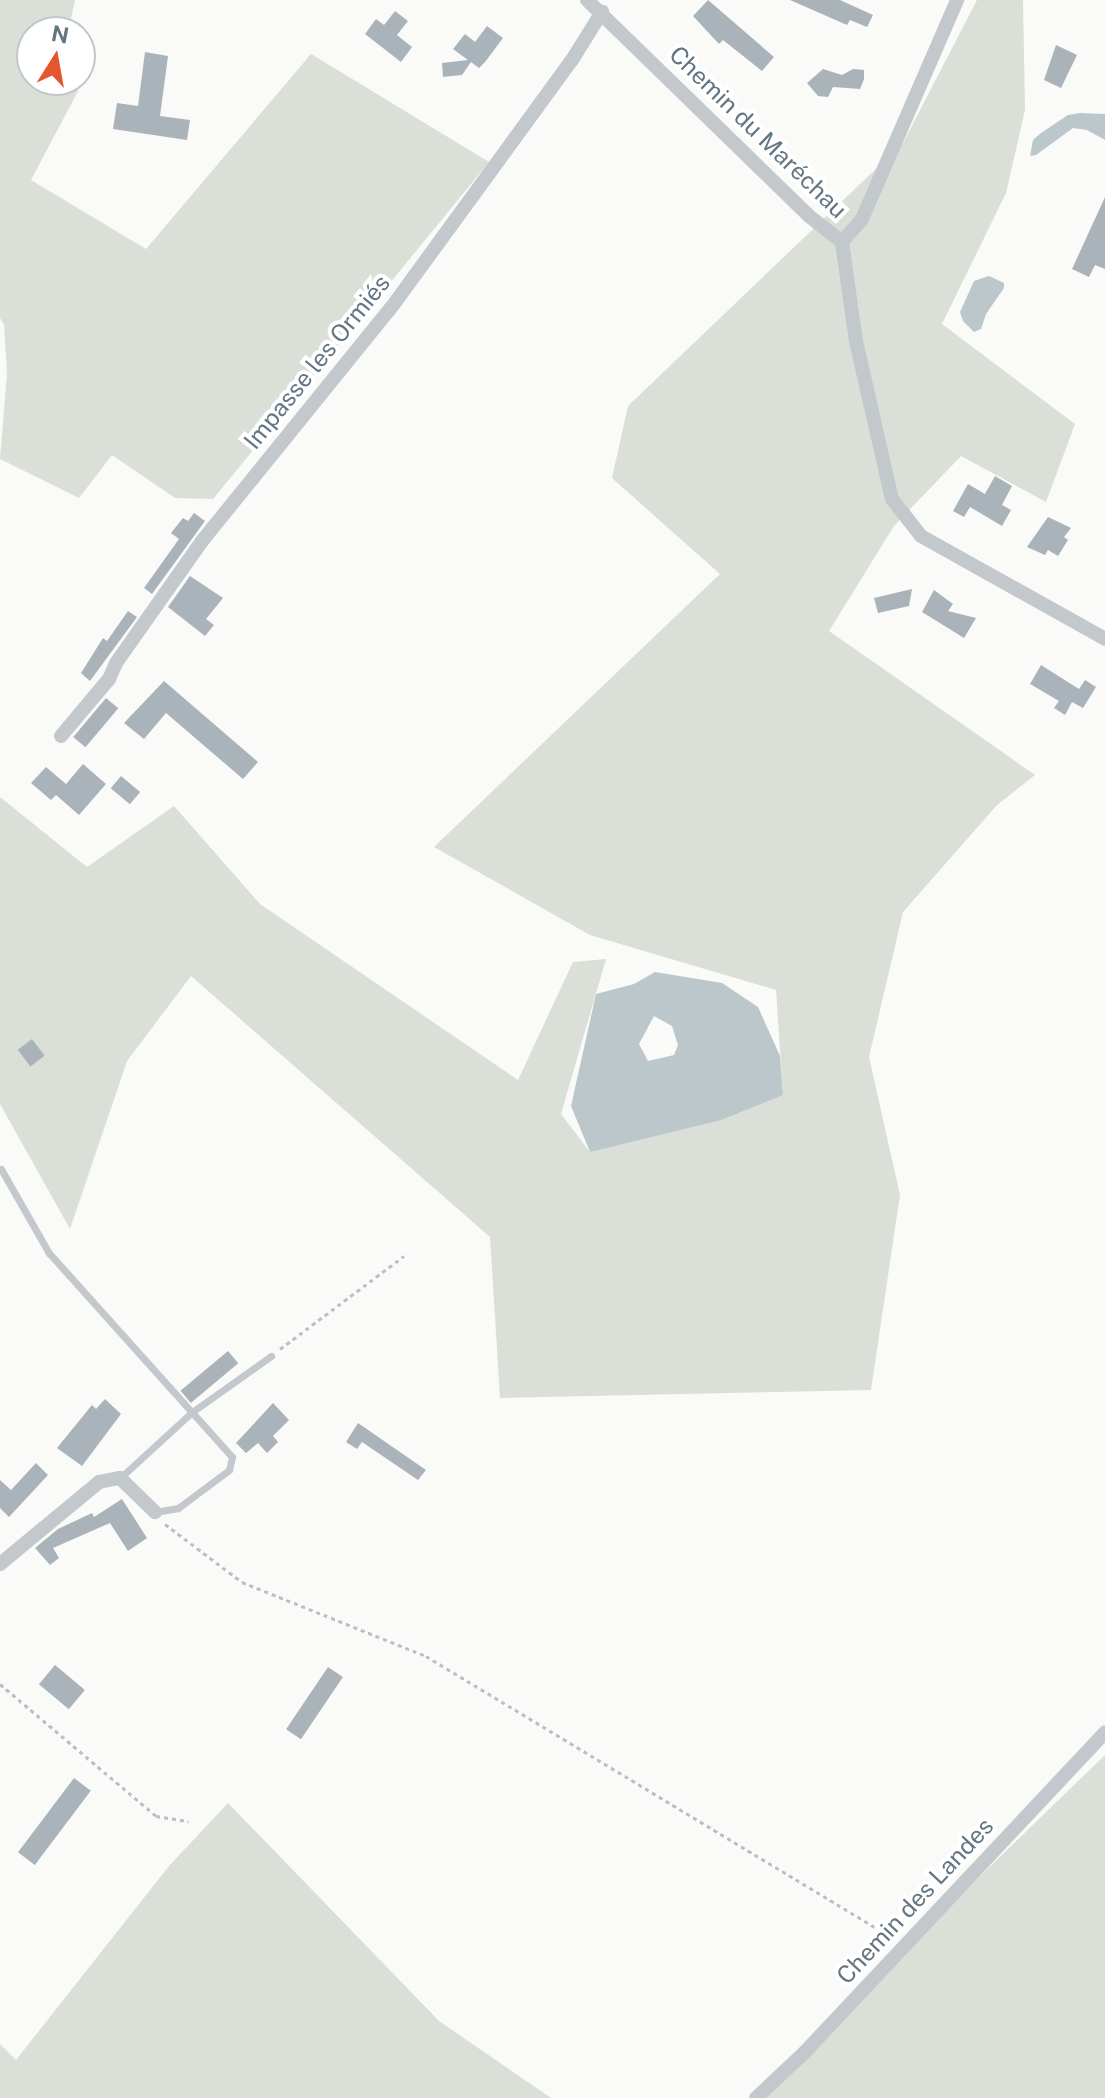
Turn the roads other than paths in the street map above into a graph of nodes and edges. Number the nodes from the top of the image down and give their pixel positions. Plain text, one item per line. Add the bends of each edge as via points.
1 (587, 0) edge
2 (957, 0) edge
3 (602, 12) junction
4 (842, 242) junction
5 (1105, 639) edge
6 (61, 736) dead end
7 (1, 1169) edge
8 (271, 1356) road end
9 (192, 1412) junction
10 (120, 1478) junction
11 (155, 1512) joint
12 (0, 1564) edge
13 (1105, 1732) edge
14 (756, 2098) edge

1 - 3 street, Chemin du Maréchau
2 - 4 street, Chemin du Maréchau via 862,219
3 - 4 street, Chemin du Maréchau via 809,216
3 - 6 street, Impasse les Ormiés via 391,308 202,541 109,679
4 - 5 street via 856,341 892,499 921,536
7 - 9 lane via 49,1253
8 - 9 lane
9 - 10 lane
9 - 11 lane via 233,1464 178,1508
10 - 11 street
10 - 12 street via 99,1482
13 - 14 street, Chemin des Landes

